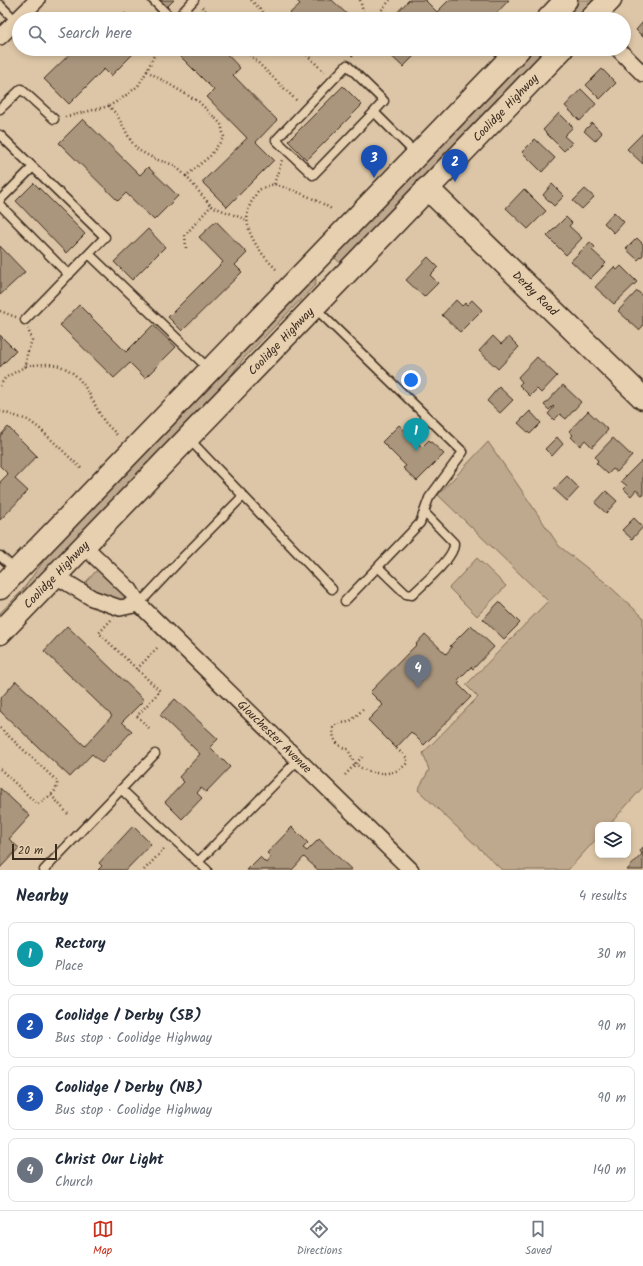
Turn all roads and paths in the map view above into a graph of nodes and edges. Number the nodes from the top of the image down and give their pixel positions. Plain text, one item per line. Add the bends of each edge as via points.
1 (38, 0) edge
2 (153, 0) edge
3 (251, 0) edge
4 (360, 0) edge
5 (390, 0) edge
6 (566, 0) edge
7 (610, 0) edge
8 (197, 2) edge
9 (0, 5) edge
10 (25, 12) edge
11 (165, 12) edge
12 (185, 12) edge
13 (207, 12) edge
14 (263, 12) edge
15 (363, 12) edge
16 (380, 12) edge
17 (555, 12) edge
18 (598, 12) edge
19 (12, 17) edge
20 (12, 25) edge
21 (0, 37) edge
22 (154, 56) edge
23 (251, 56) edge
24 (307, 56) edge
25 (512, 56) edge
26 (555, 56) edge
27 (625, 56) edge
28 (147, 71) junction
29 (643, 74) edge
30 (333, 81) junction
31 (109, 106) junction
32 (0, 109) edge
33 (305, 110) junction
34 (374, 112) junction
35 (54, 119) joint
36 (0, 135) edge
37 (285, 149) junction
38 (417, 155) junction
39 (33, 167) junction
40 (186, 176) junction
41 (274, 184) junction
42 (428, 188) junction
43 (0, 200) edge
44 (0, 205) edge
45 (211, 206) junction
46 (333, 210) dead end
47 (247, 220) junction
48 (186, 248) dead end
49 (89, 254) junction
50 (314, 263) junction
51 (276, 269) dead end
52 (69, 275) junction
53 (330, 292) junction
54 (314, 308) junction
55 (0, 311) edge
56 (25, 320) junction
57 (26, 366) junction
58 (211, 371) junction
59 (0, 386) edge
60 (643, 398) edge
61 (0, 411) edge
62 (117, 435) dead end
63 (188, 438) junction
64 (83, 470) dead end
65 (243, 496) junction
66 (424, 512) junction
67 (84, 546) junction
68 (0, 556) edge
69 (378, 567) junction
70 (17, 571) junction
71 (56, 576) junction
72 (0, 588) edge
73 (332, 589) dead end
74 (345, 601) dead end
75 (139, 604) junction
76 (112, 619) dead end
77 (0, 633) edge
78 (157, 648) dead end
79 (137, 669) junction
80 (363, 710) dead end
81 (0, 728) edge
82 (149, 728) dead end
83 (396, 748) dead end
84 (156, 754) dead end
85 (362, 757) dead end
86 (298, 760) junction
87 (356, 764) junction
88 (0, 769) edge
89 (345, 775) dead end
90 (122, 789) junction
91 (51, 795) junction
92 (68, 814) dead end
93 (174, 839) junction
94 (198, 862) junction
95 (44, 870) edge
96 (144, 870) edge
97 (206, 870) edge
98 (411, 870) edge

1 - 10 street
2 - 11 lane
3 - 14 path
4 - 15 path
5 - 16 path
6 - 17 main road
7 - 18 main road
8 - 12 lane
8 - 13 path
9 - 19 lane
20 - 21 street
22 - 28 path
23 - 33 path
24 - 30 path
25 - 38 main road
26 - 42 main road, Coolidge Highway
27 - 29 street
28 - 31 path via 138,86
28 - 40 path via 199,102 221,124 224,137 210,156
30 - 33 lane
30 - 34 lane via 347,65 384,100
31 - 35 path
31 - 40 path via 138,150 174,165
32 - 35 lane via 21,89
33 - 37 lane via 276,140
34 - 37 lane via 313,176
34 - 38 lane
36 - 39 lane
37 - 41 path
38 - 50 main road
39 - 43 lane
39 - 49 lane via 105,237
40 - 45 path
41 - 46 path via 301,192
41 - 47 path via 259,190 250,204
42 - 53 main road, Coolidge Highway
42 - 60 main road, Derby Road
44 - 52 lane
45 - 47 path
45 - 48 path via 185,234
47 - 51 path via 251,236 263,256
49 - 52 lane
49 - 58 lane
50 - 53 main road via 324,268 330,278
50 - 58 main road
52 - 56 lane
53 - 54 main road, Coolidge Highway
54 - 63 main road, Coolidge Highway
54 - 66 lane via 463,452 428,498
55 - 56 path
56 - 57 path via 32,340
57 - 59 path via 5,378
57 - 62 path via 48,364 63,367 76,376 88,391 105,423
58 - 70 main road
61 - 64 path via 28,420
63 - 65 lane
63 - 67 main road, Coolidge Highway
65 - 73 lane
65 - 75 lane
66 - 69 lane via 420,523
66 - 69 lane via 454,543 454,549 448,558 412,595 406,594
67 - 71 main road, Coolidge Highway
67 - 75 street, Glouchester Avenue via 130,590
68 - 70 lane
69 - 74 lane
70 - 72 main road
71 - 75 street via 92,598 120,608
71 - 77 main road, Coolidge Highway
75 - 86 street, Glouchester Avenue
76 - 79 path via 99,633
78 - 79 path
79 - 82 path via 160,691 137,716
80 - 87 path via 352,720 340,722 333,728 336,742 347,748
81 - 91 path via 57,781 56,790
83 - 87 path via 407,758 407,763 395,772 376,773 364,770
84 - 90 lane
85 - 87 path
86 - 94 lane
86 - 98 street, Glouchester Avenue
87 - 89 path
88 - 91 path via 37,804
90 - 93 lane
90 - 95 lane
91 - 92 path
93 - 94 lane
93 - 96 path
94 - 97 lane

